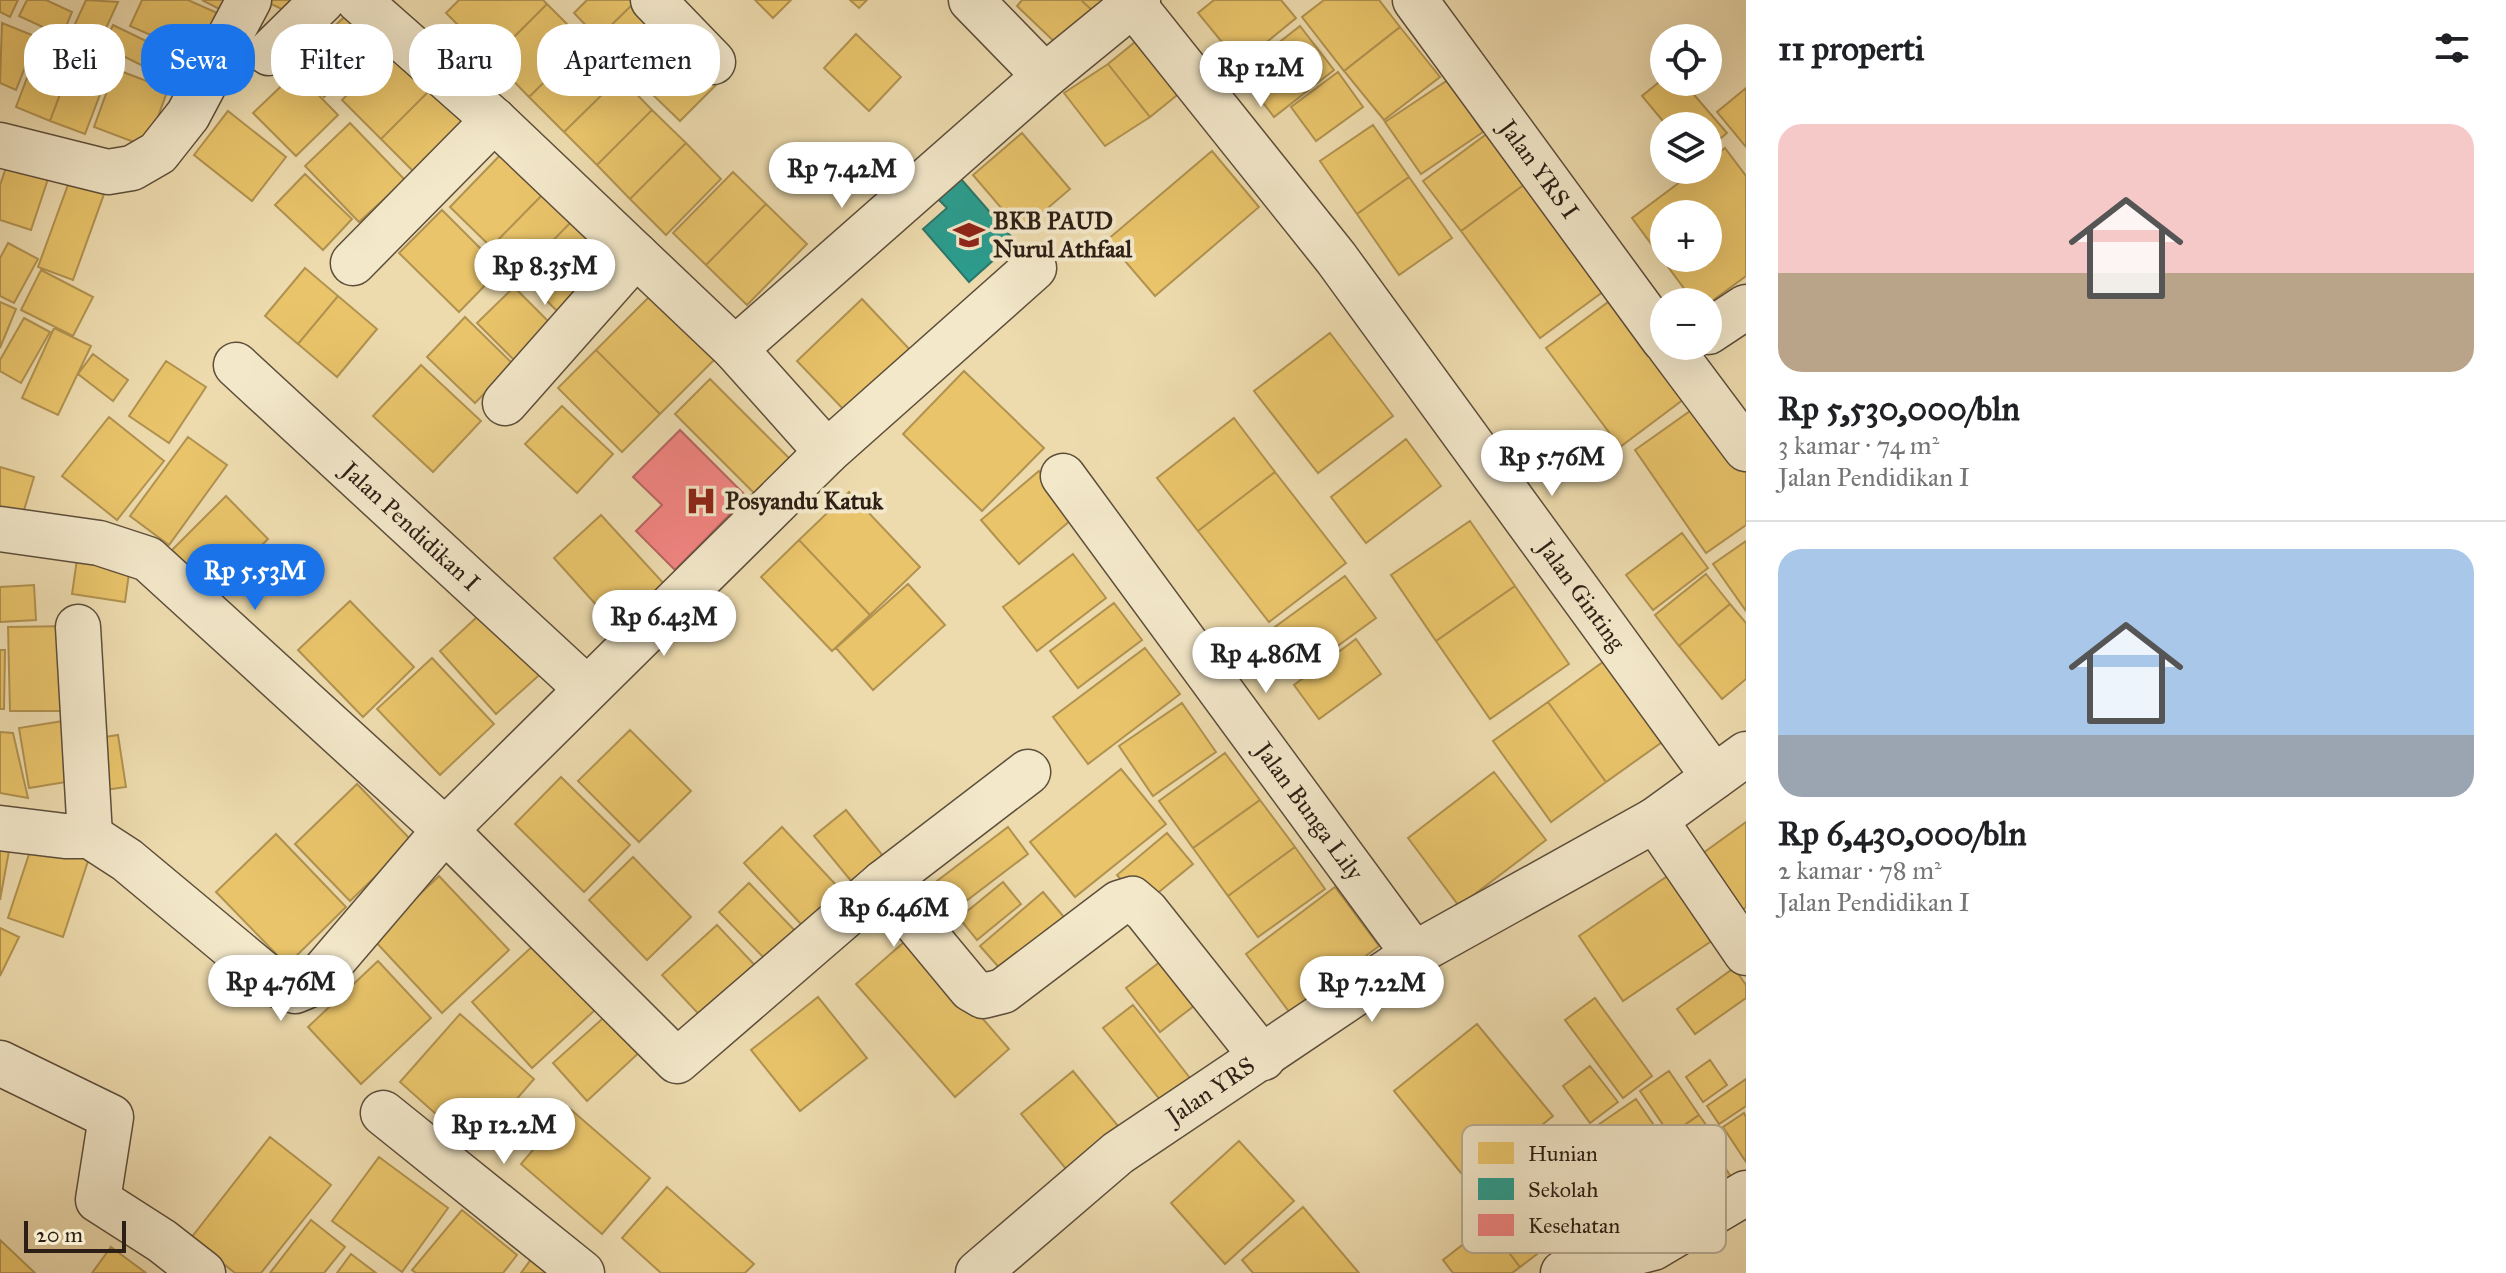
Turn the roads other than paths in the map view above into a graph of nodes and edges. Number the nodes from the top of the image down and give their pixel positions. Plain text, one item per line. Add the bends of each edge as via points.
1 (249, 0) edge
2 (323, 0) edge
3 (358, 0) edge
4 (653, 0) edge
5 (971, 0) edge
6 (1415, 0) edge
7 (1136, 2) edge
8 (676, 24) edge
9 (269, 53) dead end
10 (1045, 76) junction
11 (494, 120) junction
12 (0, 145) edge
13 (636, 255) junction
14 (353, 263) dead end
15 (1034, 268) dead end
16 (1650, 304) edge
17 (1746, 307) edge
18 (1722, 321) edge
19 (735, 349) junction
20 (1691, 360) edge
21 (236, 365) dead end
22 (505, 403) dead end
23 (1746, 449) edge
24 (827, 452) junction
25 (1063, 476) dead end
26 (0, 529) edge
27 (78, 627) dead end
28 (586, 688) junction
29 (1730, 766) edge
30 (1028, 772) dead end
31 (1655, 820) junction
32 (0, 828) edge
33 (445, 830) junction
34 (90, 836) junction
35 (883, 883) junction
36 (1746, 953) edge
37 (1414, 954) junction
38 (1263, 1058) junction
39 (0, 1063) edge
40 (383, 1113) dead end
41 (1746, 1193) edge
42 (1726, 1205) edge
43 (1633, 1253) edge
44 (203, 1273) edge
45 (582, 1273) edge
46 (978, 1273) edge
47 (1563, 1273) edge

1 - 12 street via 188,115 158,153 132,168 108,172
2 - 9 street
3 - 11 street
4 - 8 street
5 - 10 street
6 - 16 street, Jalan YRS I
7 - 10 street
7 - 29 street, Jalan Ginting
10 - 19 street
11 - 13 street
11 - 14 street
13 - 19 street
13 - 22 street
15 - 24 street
17 - 18 street
19 - 24 street
20 - 23 street, Jalan YRS I
21 - 28 street, Jalan Pendidikan I
24 - 28 street
25 - 37 street, Jalan Bunga Lily
26 - 33 street via 99,543 148,559
27 - 34 street
28 - 33 street
29 - 31 street, Jalan YRS
30 - 35 street
31 - 36 street
31 - 37 street, Jalan YRS
32 - 34 street
33 - 34 street via 314,983 295,991 277,985 127,860
33 - 35 street via 677,1061
35 - 38 street via 971,989 983,996 1003,991 1119,903 1132,899
37 - 38 street, Jalan YRS
38 - 46 street, Jalan YRS via 1118,1153
39 - 44 street via 111,1117 98,1200
40 - 45 street
41 - 42 street
43 - 47 street

